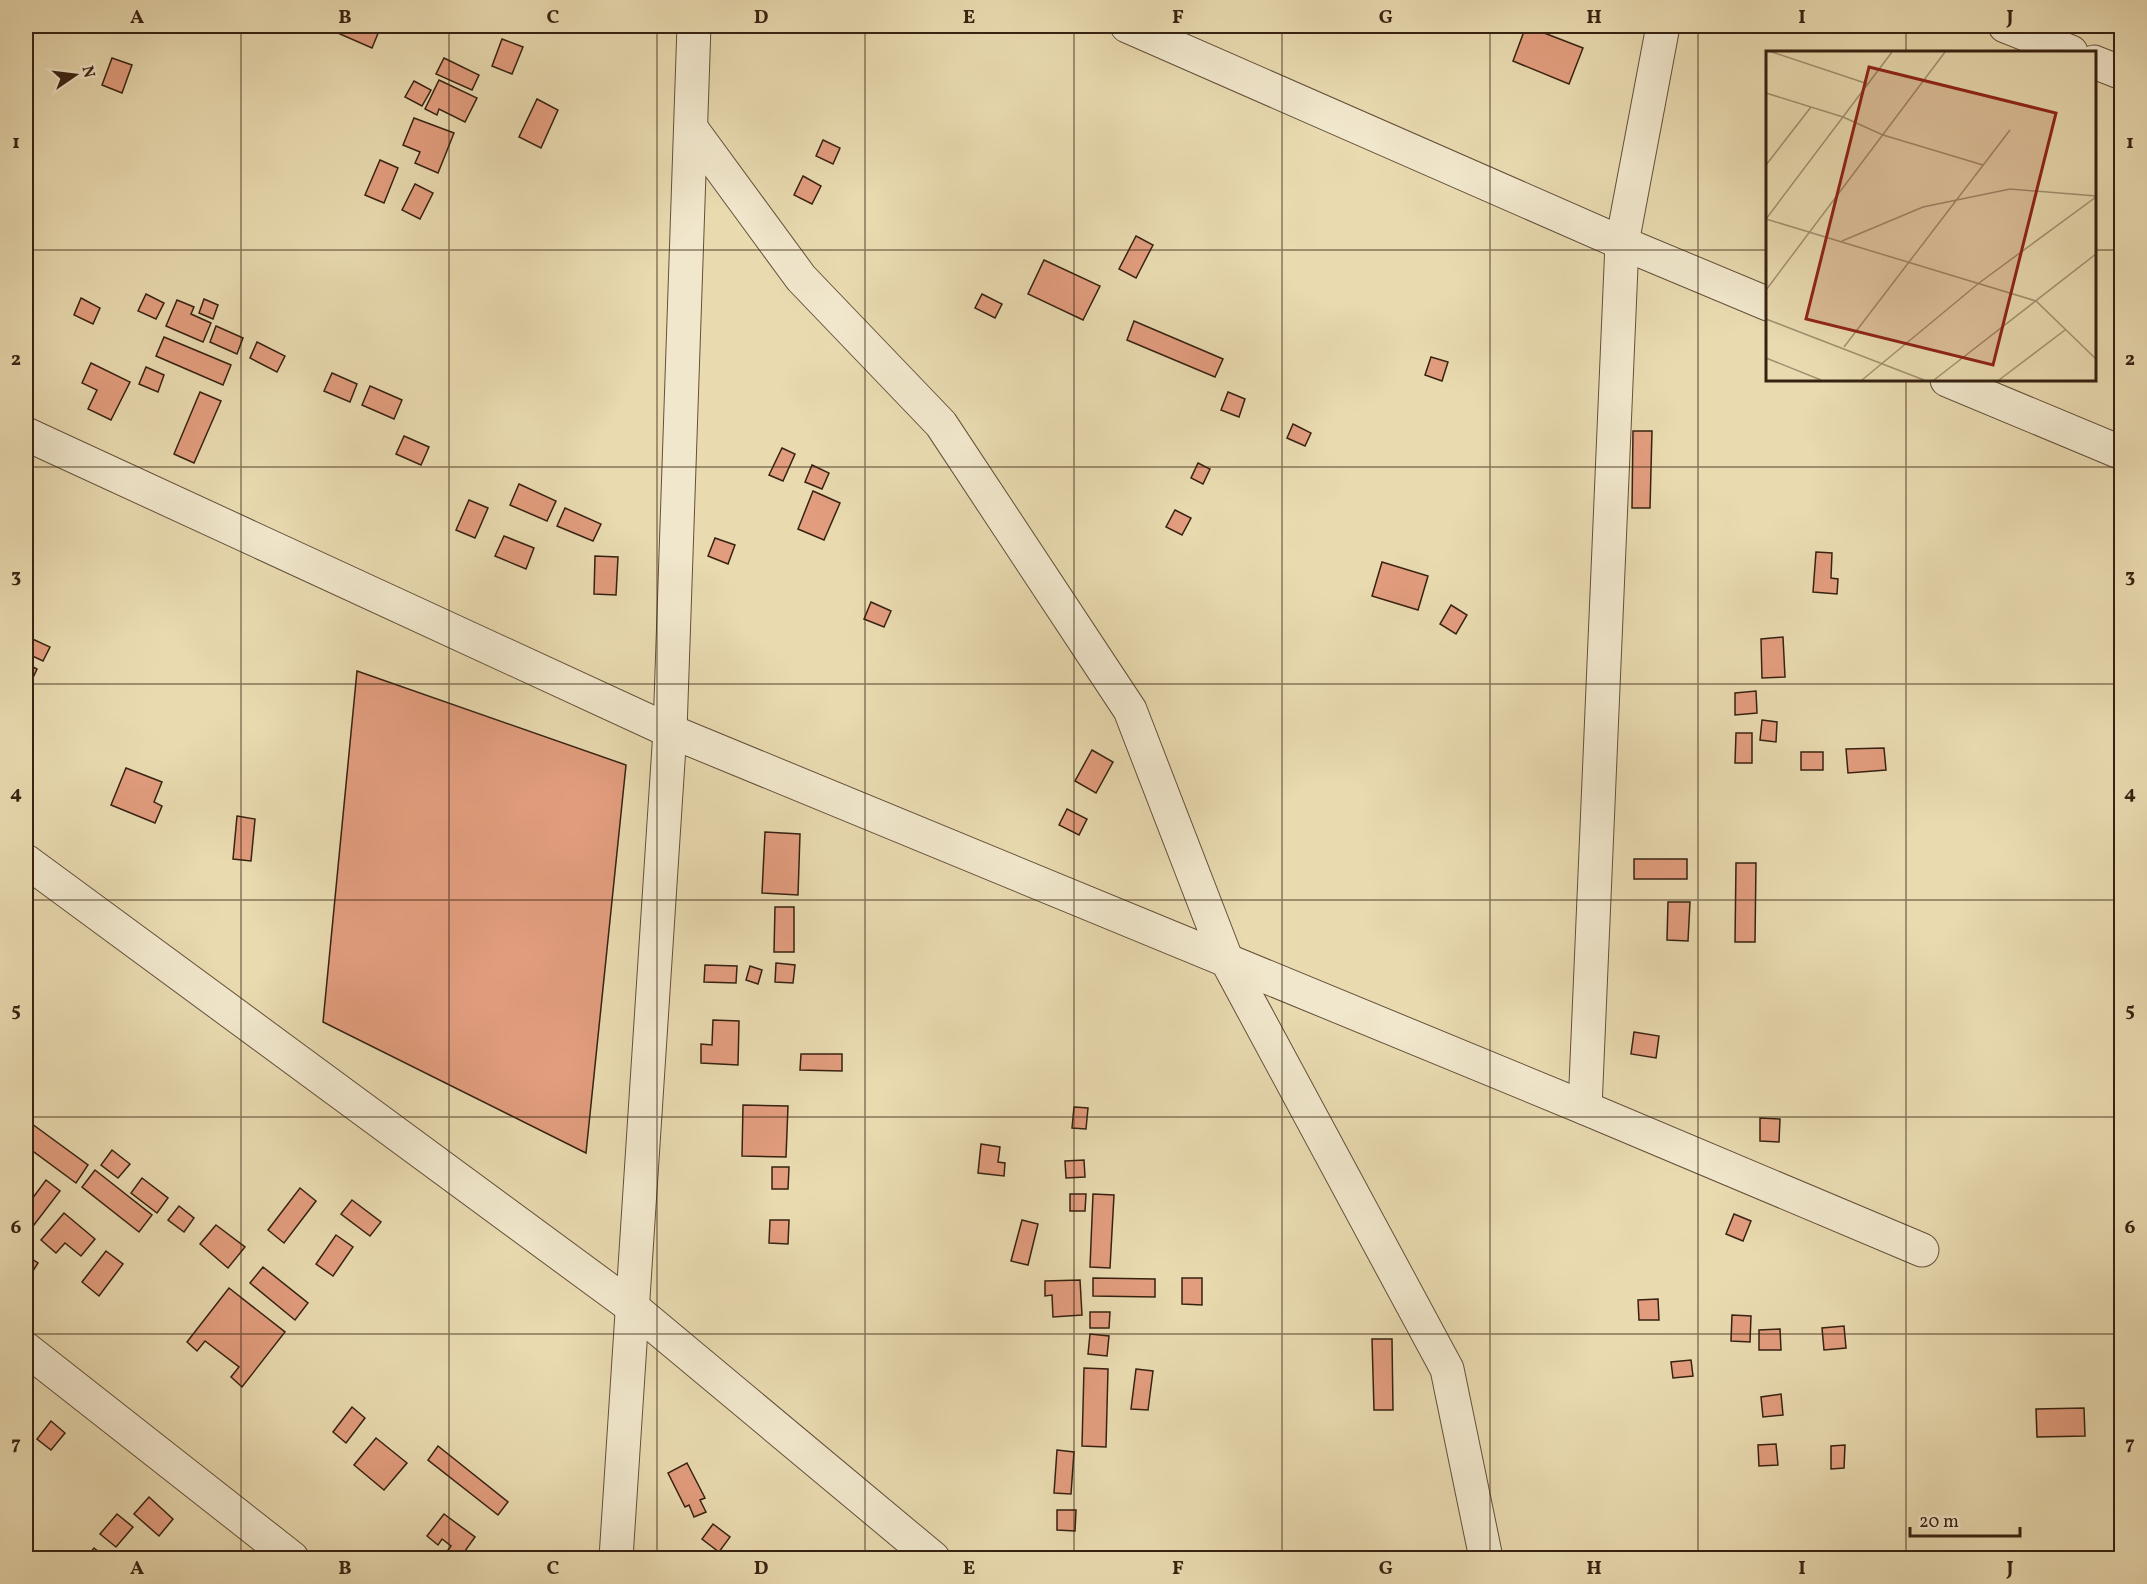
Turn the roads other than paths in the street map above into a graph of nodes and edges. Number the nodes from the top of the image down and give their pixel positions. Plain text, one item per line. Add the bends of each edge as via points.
1 (694, 26) edge
2 (1127, 26) edge
3 (1663, 26) edge
4 (2007, 26) edge
5 (2069, 51) edge
6 (2096, 63) edge
7 (2121, 73) edge
8 (691, 128) junction
9 (1622, 243) junction
10 (1766, 304) edge
11 (1949, 381) edge
12 (26, 434) edge
13 (2121, 453) edge
14 (670, 731) junction
15 (26, 861) edge
16 (1227, 961) junction
17 (1585, 1108) junction
18 (1922, 1251) dead end
19 (632, 1307) junction
20 (26, 1349) edge
21 (292, 1558) edge
22 (616, 1558) edge
23 (933, 1558) edge
24 (1486, 1558) edge

1 - 8 street
2 - 9 street
3 - 9 street
4 - 5 street
6 - 7 street
8 - 14 street
8 - 16 street via 801,278 941,424 1130,710
9 - 10 street
9 - 17 street
11 - 13 street
12 - 14 street
14 - 16 street
14 - 19 street
15 - 19 street
16 - 17 street
16 - 24 street via 1447,1369
17 - 18 street
19 - 22 street
19 - 23 street
20 - 21 street

